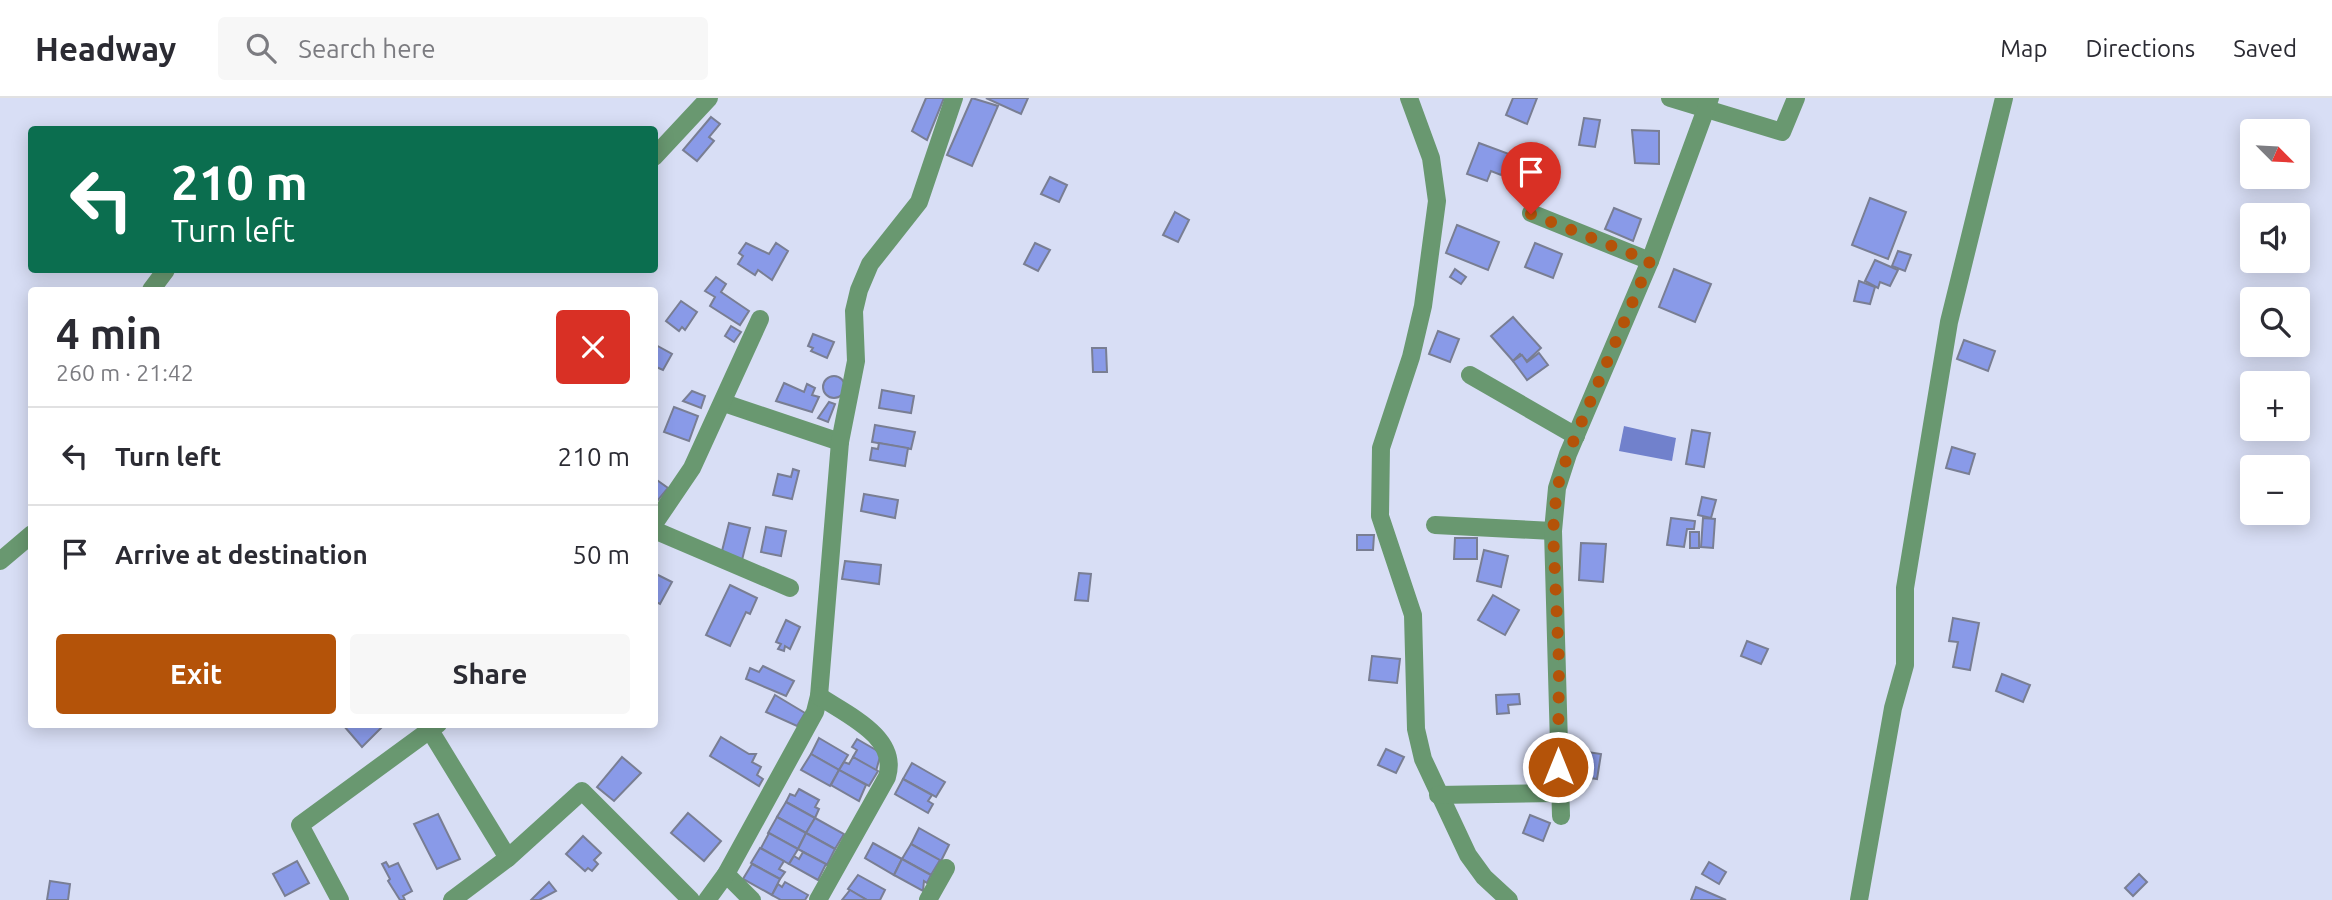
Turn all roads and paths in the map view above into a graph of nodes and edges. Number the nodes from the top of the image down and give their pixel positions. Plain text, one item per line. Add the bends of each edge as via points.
1 (709, 98) edge
2 (954, 98) edge
3 (1409, 98) edge
4 (1670, 98) edge
5 (1796, 98) edge
6 (2004, 98) edge
7 (1708, 103) edge
8 (658, 153) edge
9 (1531, 214) dead end
10 (1650, 261) junction
11 (760, 319) dead end
12 (1470, 375) dead end
13 (723, 403) junction
14 (1576, 436) junction
15 (839, 442) junction
16 (658, 518) edge
17 (1435, 525) dead end
18 (1553, 531) junction
19 (658, 532) edge
20 (28, 537) edge
21 (0, 561) edge
22 (790, 588) dead end
23 (819, 696) junction
24 (435, 728) edge
25 (1558, 793) junction
26 (1438, 795) junction
27 (1561, 816) dead end
28 (508, 859) junction
29 (946, 867) dead end
30 (726, 874) junction
31 (340, 900) edge
32 (452, 900) edge
33 (691, 900) edge
34 (707, 900) edge
35 (752, 900) edge
36 (818, 900) edge
37 (928, 900) edge
38 (1509, 900) edge
39 (1859, 900) edge

1 - 8 street
2 - 15 street via 919,202 870,264 859,290 854,311 855,368
3 - 26 street via 1431,158 1437,201 1423,306 1381,448 1379,500 1384,531 1413,615 1416,729
4 - 7 street
5 - 7 street via 1782,132
6 - 39 street via 1948,322 1905,588 1905,665
7 - 10 street
9 - 10 street
10 - 14 street
11 - 13 street
12 - 14 street
13 - 15 street
13 - 16 street via 692,468
14 - 18 street via 1557,488
15 - 23 street
17 - 18 street
18 - 25 street
19 - 22 street
20 - 21 street
23 - 30 street via 810,723
23 - 36 street via 882,741 890,765
24 - 28 street
24 - 31 street via 300,825
25 - 26 street
25 - 27 street
26 - 38 street via 1468,855
28 - 32 street
28 - 33 street via 582,791
29 - 37 street
30 - 34 street
30 - 35 street

